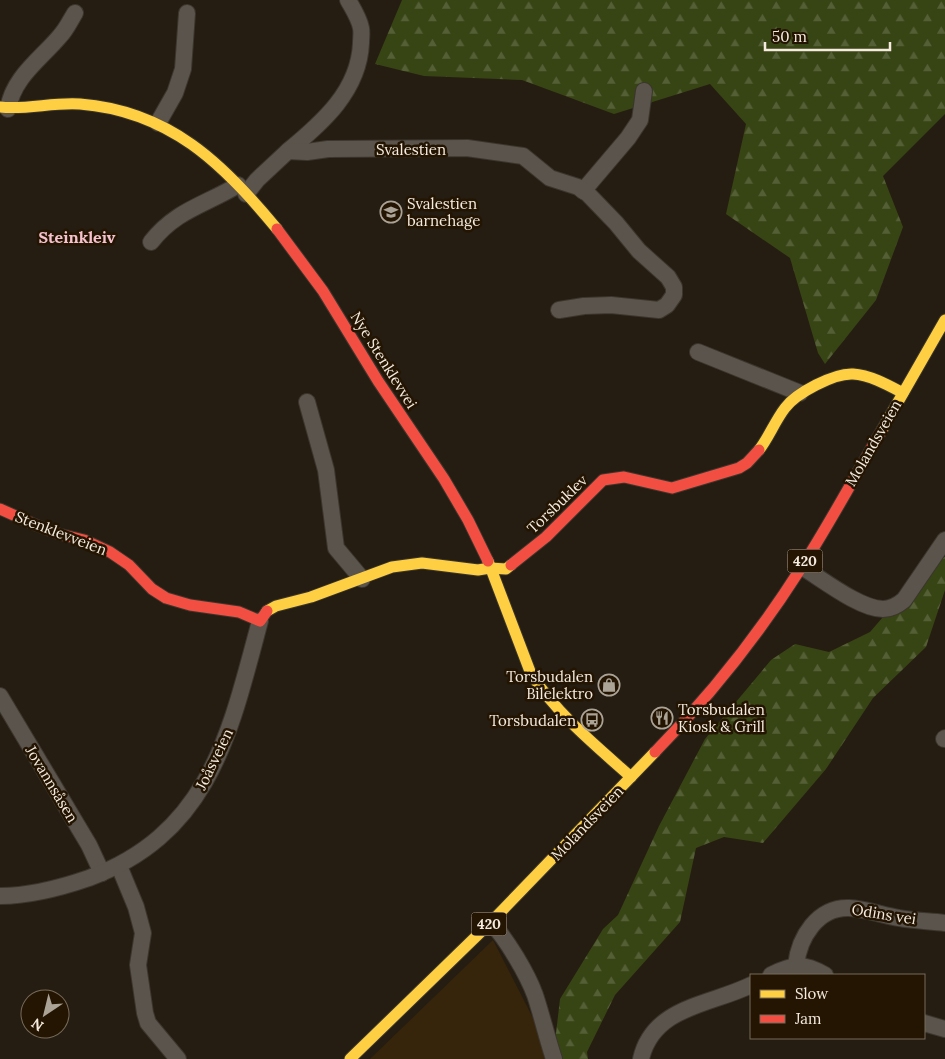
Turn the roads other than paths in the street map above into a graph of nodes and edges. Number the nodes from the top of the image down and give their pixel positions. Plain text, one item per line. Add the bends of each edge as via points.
1 (348, 0) edge
2 (75, 13) dead end
3 (187, 13) dead end
4 (644, 91) dead end
5 (4, 108) edge
6 (158, 123) junction
7 (288, 151) junction
8 (242, 189) junction
9 (584, 191) junction
10 (151, 242) dead end
11 (559, 310) dead end
12 (945, 320) edge
13 (698, 352) dead end
14 (800, 393) junction
15 (903, 393) junction
16 (307, 402) dead end
17 (0, 509) edge
18 (945, 540) edge
19 (802, 567) junction
20 (490, 568) junction
21 (362, 579) junction
22 (260, 621) junction
23 (0, 696) edge
24 (631, 777) junction
25 (119, 866) junction
26 (102, 873) junction
27 (0, 896) edge
28 (491, 922) junction
29 (945, 923) edge
30 (796, 965) junction
31 (773, 974) edge
32 (823, 974) edge
33 (750, 985) edge
34 (925, 1024) edge
35 (945, 1029) edge
36 (178, 1059) edge
37 (350, 1059) edge
38 (554, 1059) edge
39 (641, 1059) edge

1 - 7 street via 362,30 360,60 350,84 332,112
2 - 5 street via 62,35 19,81
3 - 6 street via 183,69 175,93
4 - 9 street via 640,120
5 - 6 main road, Nye Stenklevvei via 52,103 86,104 115,108
6 - 8 main road, Nye Stenklevvei via 204,152
7 - 8 street
7 - 9 street, Svalestien via 467,148 523,156 550,178
8 - 10 street via 176,216
8 - 20 main road, Nye Stenklevvei via 286,238 334,308 377,380 449,488
9 - 11 street via 668,277 674,287 674,295 659,310 611,305
12 - 15 main road, Molandsveien / 420
13 - 14 street
14 - 15 main road, Torsbuklev via 851,373
14 - 20 main road, Torsbuklev via 786,406 761,449 739,468 672,488 624,477 603,480 546,537 506,569
15 - 19 main road, Molandsveien / 420
16 - 21 street via 326,470 336,548
17 - 22 main road, Stenklevveien via 110,552 166,598 240,612
18 - 19 street via 904,600 884,609 872,608
19 - 24 main road, Molandsveien / 420 via 731,667
20 - 21 main road via 478,570 408,564
20 - 24 main road, Nye Stenklevvei via 531,674 540,689 570,722
21 - 22 main road via 276,606
22 - 25 street, Joåsveien via 235,713 206,781 172,826
23 - 26 street, Jovannsåsen via 89,845
24 - 28 main road, Molandsveien / 420
25 - 26 street, Joåsveien
25 - 36 street via 143,933 138,965 148,1023
26 - 27 street, Joåsveien via 28,895
28 - 37 main road, Molandsveien / 420
28 - 38 street via 529,981
29 - 30 street, Odins vei via 865,910 846,908 832,911 812,925 798,952
30 - 31 street
30 - 32 street
33 - 39 street via 666,1020 653,1033
34 - 35 street

